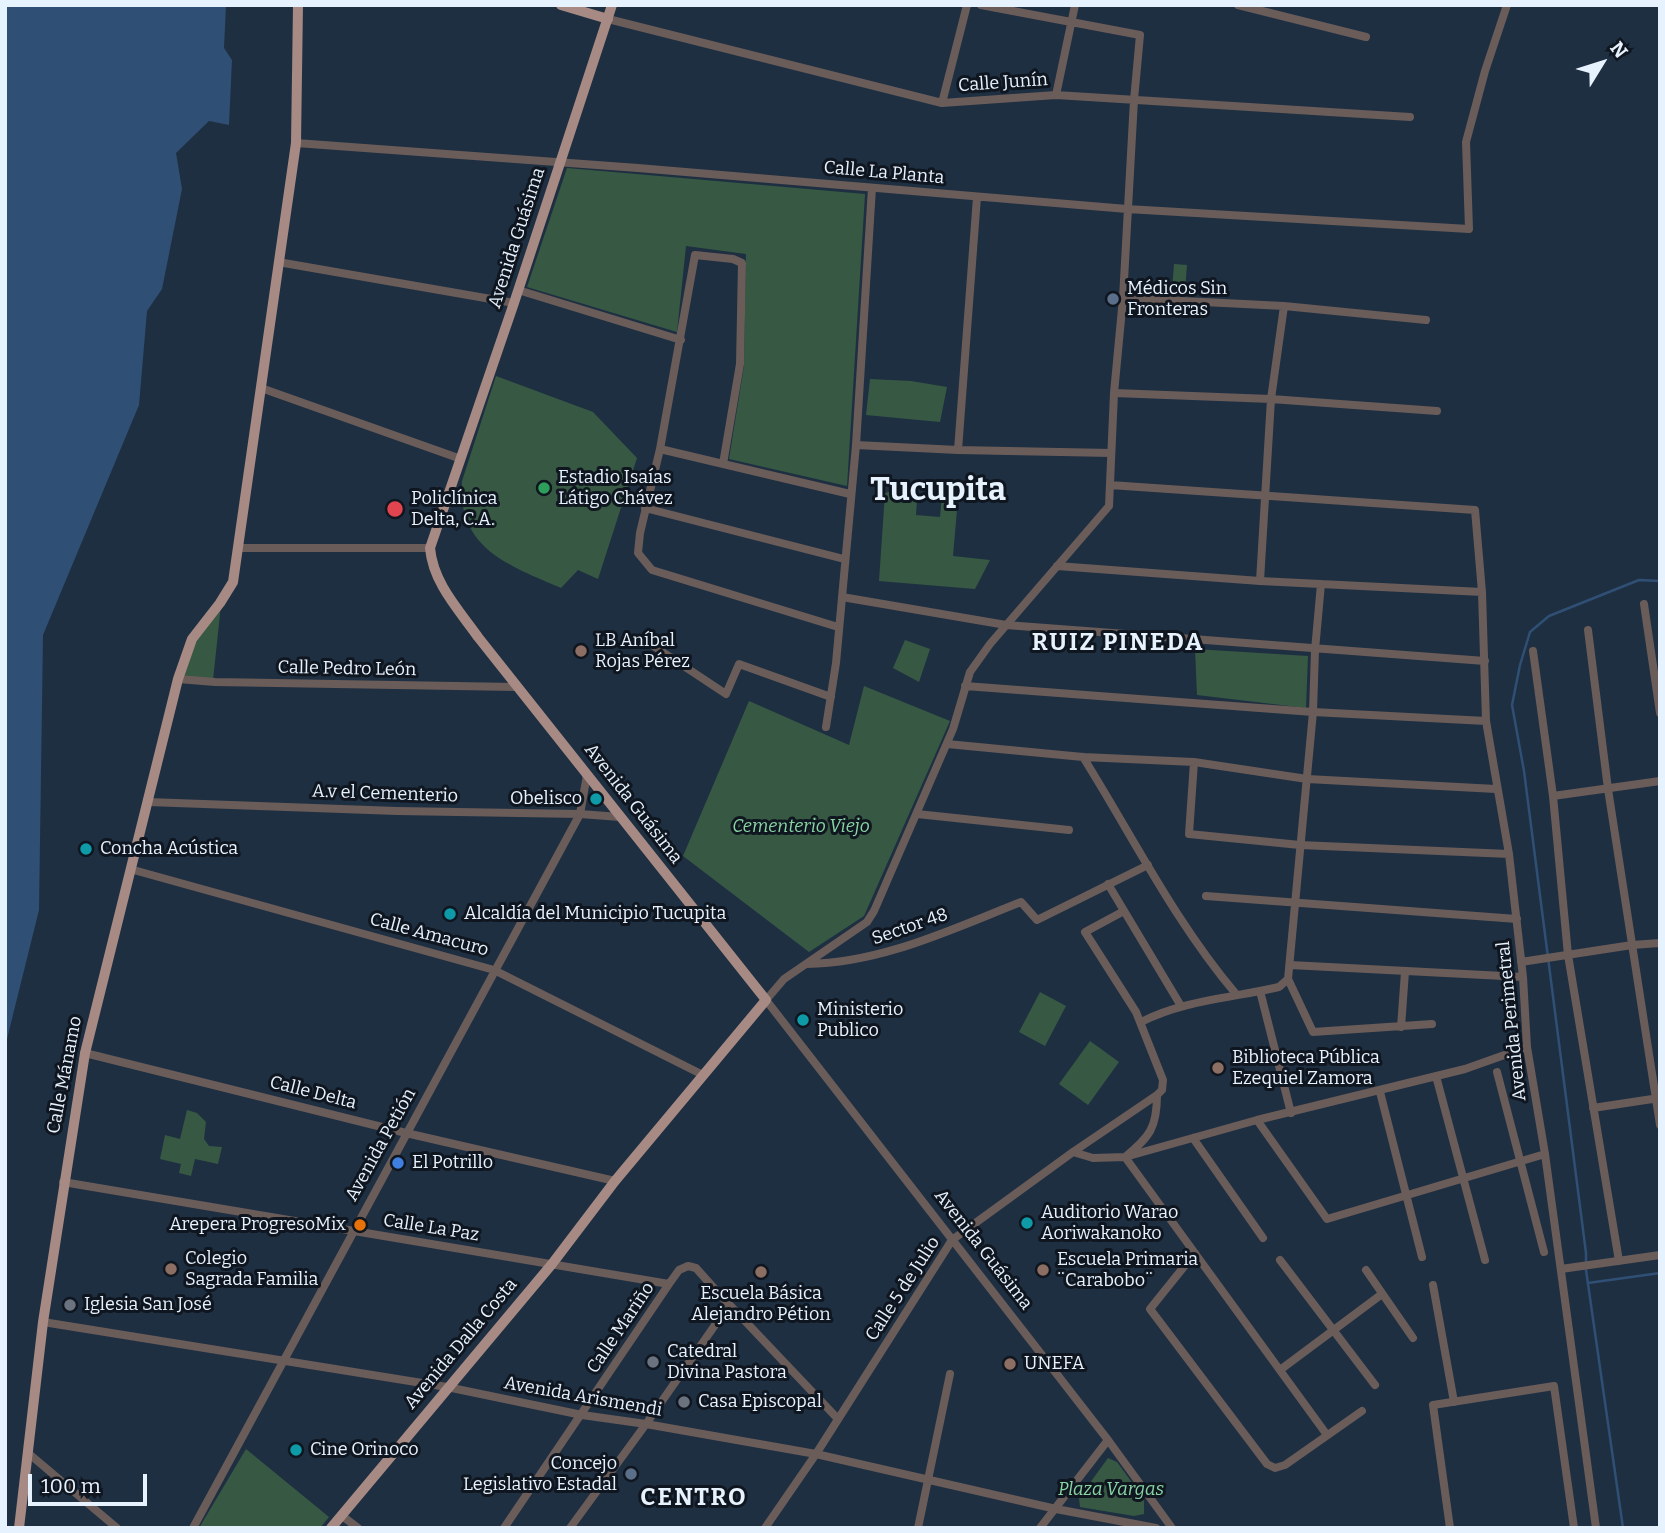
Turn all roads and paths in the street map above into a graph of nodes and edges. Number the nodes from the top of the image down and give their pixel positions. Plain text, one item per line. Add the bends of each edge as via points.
1 (298, 5) edge
2 (561, 5) edge
3 (612, 5) edge
4 (967, 5) edge
5 (981, 5) edge
6 (1075, 5) edge
7 (1238, 5) edge
8 (1507, 5) edge
9 (608, 19) junction
10 (1071, 21) junction
11 (1366, 37) dead end
12 (1056, 95) junction
13 (1134, 100) junction
14 (942, 103) junction
15 (1410, 117) dead end
16 (296, 143) junction
17 (561, 163) junction
18 (873, 188) junction
19 (976, 197) junction
20 (1127, 209) junction
21 (278, 261) junction
22 (518, 290) junction
23 (1123, 298) junction
24 (514, 303) junction
25 (1284, 306) junction
26 (1426, 320) dead end
27 (681, 340) junction
28 (261, 388) junction
29 (1114, 393) junction
30 (1271, 399) junction
31 (1437, 411) dead end
32 (856, 445) junction
33 (660, 449) junction
34 (958, 450) junction
35 (1111, 453) junction
36 (461, 459) junction
37 (723, 464) junction
38 (1110, 485) junction
39 (849, 494) junction
40 (1266, 496) junction
41 (645, 508) junction
42 (238, 548) junction
43 (430, 548) junction
44 (844, 559) junction
45 (1057, 566) junction
46 (1260, 581) junction
47 (1321, 584) junction
48 (1482, 592) junction
49 (842, 597) junction
50 (1644, 604) dead end
51 (1006, 625) junction
52 (838, 627) junction
53 (1588, 630) dead end
54 (652, 645) dead end
55 (1315, 650) junction
56 (1533, 651) dead end
57 (1485, 662) junction
58 (178, 679) junction
59 (965, 685) junction
60 (516, 687) junction
61 (831, 697) junction
62 (1313, 712) junction
63 (1660, 713) edge
64 (1486, 721) junction
65 (826, 727) dead end
66 (947, 744) junction
67 (1083, 757) junction
68 (1194, 762) junction
69 (587, 775) junction
70 (1307, 779) junction
71 (1660, 781) edge
72 (1496, 789) junction
73 (1608, 789) junction
74 (1553, 796) junction
75 (149, 802) junction
76 (580, 814) junction
77 (917, 814) junction
78 (620, 817) junction
79 (1069, 830) dead end
80 (1300, 845) junction
81 (1509, 854) junction
82 (1148, 865) junction
83 (130, 869) junction
84 (1108, 884) junction
85 (1206, 896) dead end
86 (1296, 902) junction
87 (1124, 911) junction
88 (1517, 919) junction
89 (1660, 943) edge
90 (1632, 945) junction
91 (1564, 956) junction
92 (1521, 962) junction
93 (805, 964) junction
94 (1290, 965) junction
95 (494, 970) junction
96 (1405, 972) junction
97 (1523, 977) junction
98 (1288, 979) junction
99 (1259, 992) junction
100 (1236, 994) junction
101 (766, 1000) junction
102 (1181, 1006) junction
103 (1141, 1022) junction
104 (1432, 1024) dead end
105 (1401, 1027) junction
106 (1527, 1047) junction
107 (85, 1053) junction
108 (1497, 1072) dead end
109 (703, 1074) junction
110 (1436, 1076) junction
111 (1380, 1091) junction
112 (1157, 1095) junction
113 (1657, 1098) edge
114 (1593, 1108) junction
115 (1291, 1113) junction
116 (1257, 1121) junction
117 (1660, 1125) edge
118 (407, 1133) junction
119 (1192, 1138) junction
120 (1073, 1152) junction
121 (1545, 1154) junction
122 (1125, 1157) junction
123 (1521, 1162) junction
124 (1463, 1180) junction
125 (615, 1181) junction
126 (63, 1182) junction
127 (1406, 1196) junction
128 (352, 1231) junction
129 (1263, 1238) dead end
130 (953, 1240) junction
131 (1544, 1252) dead end
132 (1195, 1253) junction
133 (1660, 1255) edge
134 (1422, 1258) dead end
135 (1280, 1260) dead end
136 (1485, 1260) dead end
137 (1619, 1261) junction
138 (552, 1264) junction
139 (1560, 1269) junction
140 (1366, 1270) dead end
141 (670, 1284) junction
142 (1433, 1285) dead end
143 (1382, 1294) junction
144 (729, 1305) junction
145 (43, 1322) junction
146 (1334, 1329) junction
147 (1413, 1338) dead end
148 (284, 1362) junction
149 (1280, 1370) junction
150 (950, 1374) dead end
151 (1375, 1385) dead end
152 (447, 1387) junction
153 (1454, 1402) junction
154 (1362, 1411) dead end
155 (582, 1415) junction
156 (838, 1419) junction
157 (646, 1424) junction
158 (1327, 1435) junction
159 (1108, 1440) junction
160 (28, 1453) junction
161 (816, 1454) junction
162 (927, 1480) junction
163 (1056, 1509) junction
164 (341, 1515) junction
165 (19, 1528) edge
166 (117, 1528) edge
167 (192, 1528) edge
168 (331, 1528) edge
169 (358, 1528) edge
170 (504, 1528) edge
171 (570, 1528) edge
172 (765, 1528) edge
173 (918, 1528) edge
174 (1040, 1528) edge
175 (1156, 1528) edge
176 (1172, 1528) edge
177 (1450, 1528) edge
178 (1574, 1528) edge
179 (1596, 1528) edge

1 - 16 main road, Calle Mánamo
2 - 9 main road
3 - 9 main road, Avenida Guásima
4 - 14 street
5 - 10 street
6 - 10 street
7 - 11 street
8 - 20 street, Calle La Planta via 1466,142 1469,229
9 - 14 street, Calle Junín
9 - 17 main road, Avenida Guásima
10 - 12 street
10 - 13 street via 1140,34
12 - 13 street, Calle Junín
12 - 14 street, Calle Junín
13 - 15 street, Calle Junín
13 - 20 street
16 - 17 street, Calle La Planta
16 - 21 main road, Calle Mánamo
17 - 18 street, Calle La Planta
17 - 22 main road, Avenida Guásima
18 - 19 street, Calle La Planta
18 - 32 street
19 - 20 street, Calle La Planta
19 - 34 street
20 - 23 street
21 - 24 street
21 - 28 main road, Calle Mánamo
22 - 24 main road, Avenida Guásima
22 - 27 street
23 - 25 street
23 - 29 street
24 - 36 main road, Avenida Guásima
25 - 26 street
25 - 30 street
27 - 33 street
27 - 37 street via 695,256 742,263 740,364
28 - 36 street
28 - 42 main road, Calle Mánamo
29 - 30 street
29 - 35 street
30 - 31 street
30 - 40 street
32 - 34 street
32 - 39 street
33 - 37 street
33 - 41 street
34 - 35 street
35 - 38 street
36 - 43 main road, Avenida Guásima
37 - 39 street
38 - 40 street
38 - 45 street via 1109,506
39 - 44 street
40 - 46 street
40 - 48 street, Avenida Perimetral via 1475,510
41 - 44 street
41 - 52 street via 638,553 652,570
42 - 43 street
42 - 58 main road, Calle Mánamo via 233,582 192,639
43 - 60 main road, Avenida Guásima via 447,593
44 - 49 street
45 - 46 street
45 - 51 street
46 - 47 street
47 - 48 street
47 - 55 street
48 - 57 street, Avenida Perimetral
49 - 51 street
49 - 52 street
50 - 63 street
51 - 55 street
51 - 59 street via 978,659
52 - 61 street
53 - 73 street
54 - 61 street via 726,694 739,664
55 - 57 street
55 - 62 street
56 - 74 street
57 - 64 street, Avenida Perimetral
58 - 60 street, Calle Pedro León
58 - 75 main road, Calle Mánamo
59 - 62 street
59 - 66 street
60 - 69 main road, Avenida Guásima
61 - 65 street
62 - 64 street
62 - 70 street
64 - 72 street, Avenida Perimetral
66 - 67 street
66 - 77 street
67 - 68 street
67 - 82 street
68 - 70 street
68 - 80 street via 1189,834
69 - 76 street, Avenida Petión
69 - 78 main road, Avenida Guásima
70 - 72 street
70 - 80 street
71 - 73 street
72 - 81 street, Avenida Perimetral
73 - 74 street
73 - 90 street
74 - 91 street
75 - 76 street, A.v el Cementerio
75 - 83 main road, Calle Mánamo
76 - 78 street, A.v el Cementerio
76 - 95 street, Avenida Petión
77 - 79 street
77 - 93 street via 867,922
78 - 101 main road, Avenida Guásima
80 - 81 street
80 - 86 street
81 - 88 street, Avenida Perimetral
82 - 84 street
82 - 100 street via 1176,913
83 - 95 street, Calle Amacuro
83 - 107 main road, Calle Mánamo
84 - 87 street
84 - 93 street, Sector 48 via 1037,920 1021,902 870,958
85 - 86 street
86 - 88 street
86 - 94 street
87 - 102 street
87 - 103 street via 1085,932
88 - 92 street, Avenida Perimetral
89 - 90 street
90 - 91 street
90 - 113 street
91 - 92 street
91 - 114 street
92 - 97 street, Avenida Perimetral
93 - 101 street
94 - 96 street
94 - 98 street
95 - 109 street, Calle Amacuro
95 - 118 street, Avenida Petión
96 - 97 street
96 - 105 street
97 - 106 street, Avenida Perimetral
98 - 99 street via 1279,987
98 - 105 street via 1313,1032
99 - 100 street
99 - 115 street
100 - 102 street
101 - 109 main road, Avenida Dalla Costa
101 - 130 street, Avenida Guásima
102 - 103 street
103 - 112 street via 1163,1080 1163,1090
104 - 105 street
106 - 110 street
106 - 121 street, Avenida Perimetral
107 - 118 street, Calle Delta
107 - 126 main road, Calle Mánamo
108 - 123 street
109 - 125 main road, Avenida Dalla Costa
110 - 111 street
110 - 124 street
111 - 115 street
111 - 127 street
112 - 120 street, Calle 5 de Julio
112 - 122 street via 1152,1132
113 - 114 street
113 - 117 street
114 - 137 street
115 - 116 street
116 - 119 street
116 - 127 street via 1327,1219
118 - 125 street, Calle Delta
118 - 128 street, Avenida Petión
119 - 122 street
119 - 129 street
120 - 122 street via 1093,1158
120 - 130 street, Calle 5 de Julio
121 - 123 street
121 - 139 street, Avenida Perimetral
122 - 132 street
123 - 124 street
123 - 131 street
124 - 127 street
124 - 136 street
125 - 138 main road, Avenida Dalla Costa
126 - 128 street, Calle La Paz
126 - 145 main road, Calle Mánamo
127 - 134 street
128 - 138 street, Calle La Paz
128 - 148 street, Avenida Petión
130 - 156 street, Calle 5 de Julio
130 - 159 street, Avenida Guásima
132 - 149 street
132 - 158 street via 1150,1309 1267,1464 1275,1468 1285,1465
133 - 137 street
135 - 146 street
137 - 139 street
138 - 141 street, Calle La Paz
138 - 152 main road, Avenida Dalla Costa
139 - 179 street, Avenida Perimetral
140 - 143 street
141 - 144 street via 679,1270 696,1268
141 - 155 street, Calle Mariño
142 - 153 street
143 - 146 street
143 - 147 street
144 - 156 street
144 - 157 street
145 - 148 street, Avenida Arismendi
145 - 160 main road, Calle Mánamo
146 - 149 street
146 - 151 street
148 - 152 street, Avenida Arismendi
148 - 167 street, Avenida Petión
149 - 158 street
150 - 162 street
152 - 155 street, Avenida Arismendi
152 - 164 main road, Avenida Dalla Costa
153 - 177 street via 1433,1405
153 - 178 street via 1554,1386
154 - 158 street
155 - 157 street, Avenida Arismendi
155 - 170 street, Calle Mariño
156 - 161 street, Calle 5 de Julio
157 - 161 street, Avenida Arismendi
157 - 171 street
159 - 163 street
159 - 176 street, Avenida Guásima
160 - 165 main road, Calle Mánamo
160 - 166 street
161 - 162 street, Avenida Arismendi
161 - 172 street, Calle 5 de Julio
162 - 163 street, Avenida Arismendi
162 - 173 street
163 - 174 street
163 - 175 street, Avenida Arismendi
164 - 168 main road, Avenida Dalla Costa
164 - 169 street

